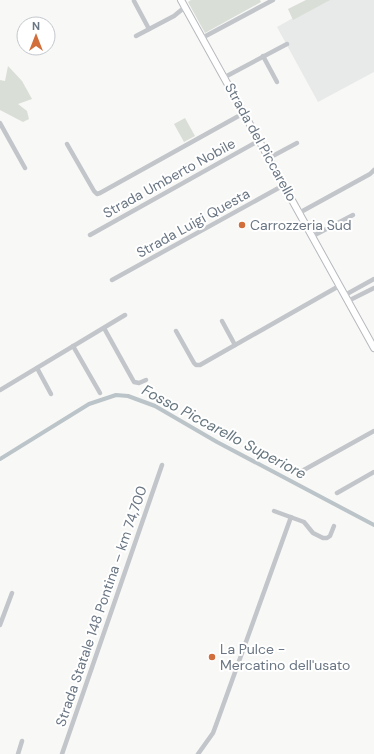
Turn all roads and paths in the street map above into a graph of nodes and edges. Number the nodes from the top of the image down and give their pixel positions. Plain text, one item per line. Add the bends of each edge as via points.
1 (181, 0) edge
2 (273, 0) edge
3 (134, 1) dead end
4 (185, 7) junction
5 (149, 29) junction
6 (136, 36) dead end
7 (202, 38) junction
8 (287, 44) dead end
9 (263, 56) junction
10 (225, 77) junction
11 (277, 82) dead end
12 (244, 113) junction
13 (0, 123) edge
14 (260, 140) junction
15 (297, 143) dead end
16 (67, 144) dead end
17 (269, 158) junction
18 (25, 168) dead end
19 (374, 170) edge
20 (284, 185) junction
21 (299, 213) junction
22 (353, 215) dead end
23 (90, 235) dead end
24 (313, 236) junction
25 (374, 279) edge
26 (112, 280) dead end
27 (340, 286) junction
28 (374, 288) edge
29 (345, 295) junction
30 (348, 301) junction
31 (125, 315) dead end
32 (222, 321) dead end
33 (104, 328) junction
34 (176, 331) dead end
35 (73, 346) junction
36 (235, 346) junction
37 (374, 348) edge
38 (37, 368) junction
39 (146, 380) dead end
40 (0, 390) edge
41 (100, 393) dead end
42 (51, 394) dead end
43 (374, 431) edge
44 (162, 465) dead end
45 (302, 471) dead end
46 (374, 472) edge
47 (337, 493) dead end
48 (274, 511) dead end
49 (291, 517) junction
50 (334, 526) dead end
51 (12, 593) dead end
52 (0, 625) edge
53 (22, 741) dead end
54 (18, 754) edge
55 (62, 754) edge
56 (198, 754) edge

1 - 4 street, Strada del Piccarello
2 - 7 street
3 - 5 street
4 - 5 street
4 - 7 street, Strada del Piccarello
5 - 6 street
7 - 10 street, Strada del Piccarello
8 - 9 street
9 - 10 street
9 - 11 street
10 - 12 street, Strada del Piccarello
12 - 14 street, Strada del Piccarello
12 - 16 street via 100,194 94,191
13 - 18 street
14 - 17 street, Strada del Piccarello
14 - 23 street, Strada Umberto Nobile
15 - 17 street
17 - 20 street, Strada del Piccarello
19 - 21 street
20 - 21 street, Strada del Piccarello
20 - 26 street, Strada Luigi Questa
21 - 24 street, Strada del Piccarello
22 - 24 street
24 - 27 street, Strada del Piccarello
25 - 29 street
27 - 29 street, Strada del Piccarello
27 - 36 street
28 - 30 street
29 - 30 street, Strada del Piccarello
30 - 37 street, Strada del Piccarello
31 - 33 street
32 - 36 street
33 - 35 street
33 - 39 street via 134,382
34 - 36 street via 196,365 202,365
35 - 38 street
35 - 41 street
38 - 40 street
38 - 42 street
43 - 45 street
44 - 55 street, Strada Statale 148 Pontina – km 74,700
46 - 47 street
48 - 49 street
49 - 50 street via 305,522 313,534 325,538 330,535
49 - 56 street via 213,733
51 - 52 street
53 - 54 street

